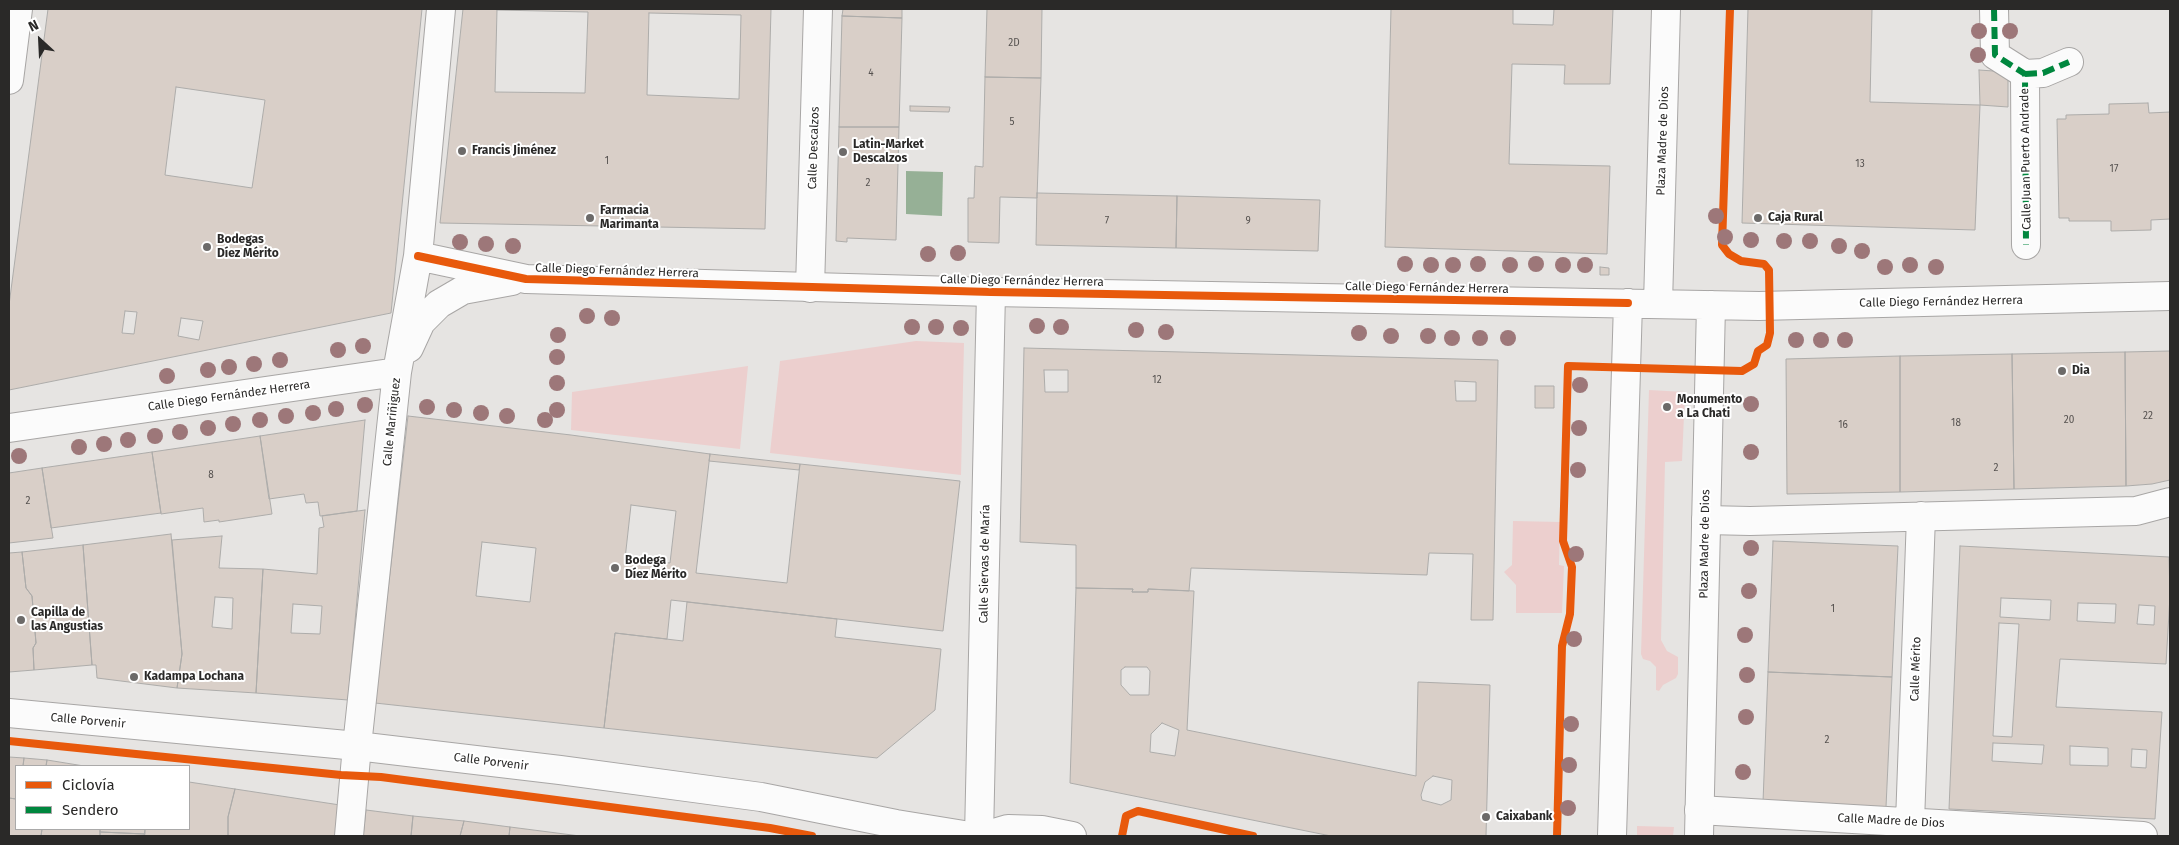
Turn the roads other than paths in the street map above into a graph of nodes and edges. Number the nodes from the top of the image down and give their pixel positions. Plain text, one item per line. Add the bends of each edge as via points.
1 (18, 9) edge
2 (441, 9) edge
3 (818, 9) edge
4 (1666, 9) edge
5 (1994, 9) edge
6 (2069, 62) dead end
7 (2025, 74) junction
8 (9, 80) edge
9 (2026, 245) dead end
10 (418, 256) junction
11 (526, 279) junction
12 (810, 288) junction
13 (991, 292) junction
14 (2170, 296) edge
15 (1628, 303) junction
16 (1658, 304) junction
17 (1711, 305) junction
18 (397, 372) junction
19 (9, 428) edge
20 (2170, 502) edge
21 (1921, 516) junction
22 (1706, 520) junction
23 (9, 713) edge
24 (357, 746) junction
25 (1910, 822) junction
26 (1699, 823) edge
27 (894, 830) edge
28 (349, 836) edge
29 (970, 836) edge
30 (979, 836) edge
31 (984, 836) edge
32 (1072, 836) edge
33 (1612, 836) edge
34 (2143, 836) edge

1 - 8 street
2 - 10 street, Calle Mariñiguez
3 - 12 street, Calle Descalzos
4 - 16 street, Plaza Madre de Dios
5 - 7 street, Calle Juan Puerto Andrade via 1994,55
6 - 7 street, Calle Juan Puerto Andrade via 2043,73
7 - 9 street, Calle Juan Puerto Andrade
10 - 11 street, Calle Diego Fernández Herrera
10 - 18 street, Calle Mariñiguez
11 - 12 street, Calle Diego Fernández Herrera
11 - 18 street, Calle Diego Fernández Herrera via 463,290 439,304 421,322
12 - 13 street, Calle Diego Fernández Herrera
13 - 15 street, Calle Diego Fernández Herrera
13 - 30 street, Calle Siervas de María
14 - 17 street, Calle Diego Fernández Herrera
15 - 16 street
15 - 33 street
16 - 17 street
17 - 22 street, Plaza Madre de Dios
18 - 19 street, Calle Diego Fernández Herrera
18 - 24 street, Calle Mariñiguez
20 - 21 street via 2136,511
21 - 22 street
21 - 25 street, Calle Mérito
22 - 26 street, Plaza Madre de Dios
23 - 24 street, Calle Porvenir
24 - 27 street, Calle Porvenir via 761,796
24 - 28 street, Calle Mariñiguez
25 - 26 street, Calle Madre de Dios
25 - 34 street, Calle Madre de Dios
27 - 29 street, Calle Porvenir
31 - 32 street via 1008,829 1042,830

